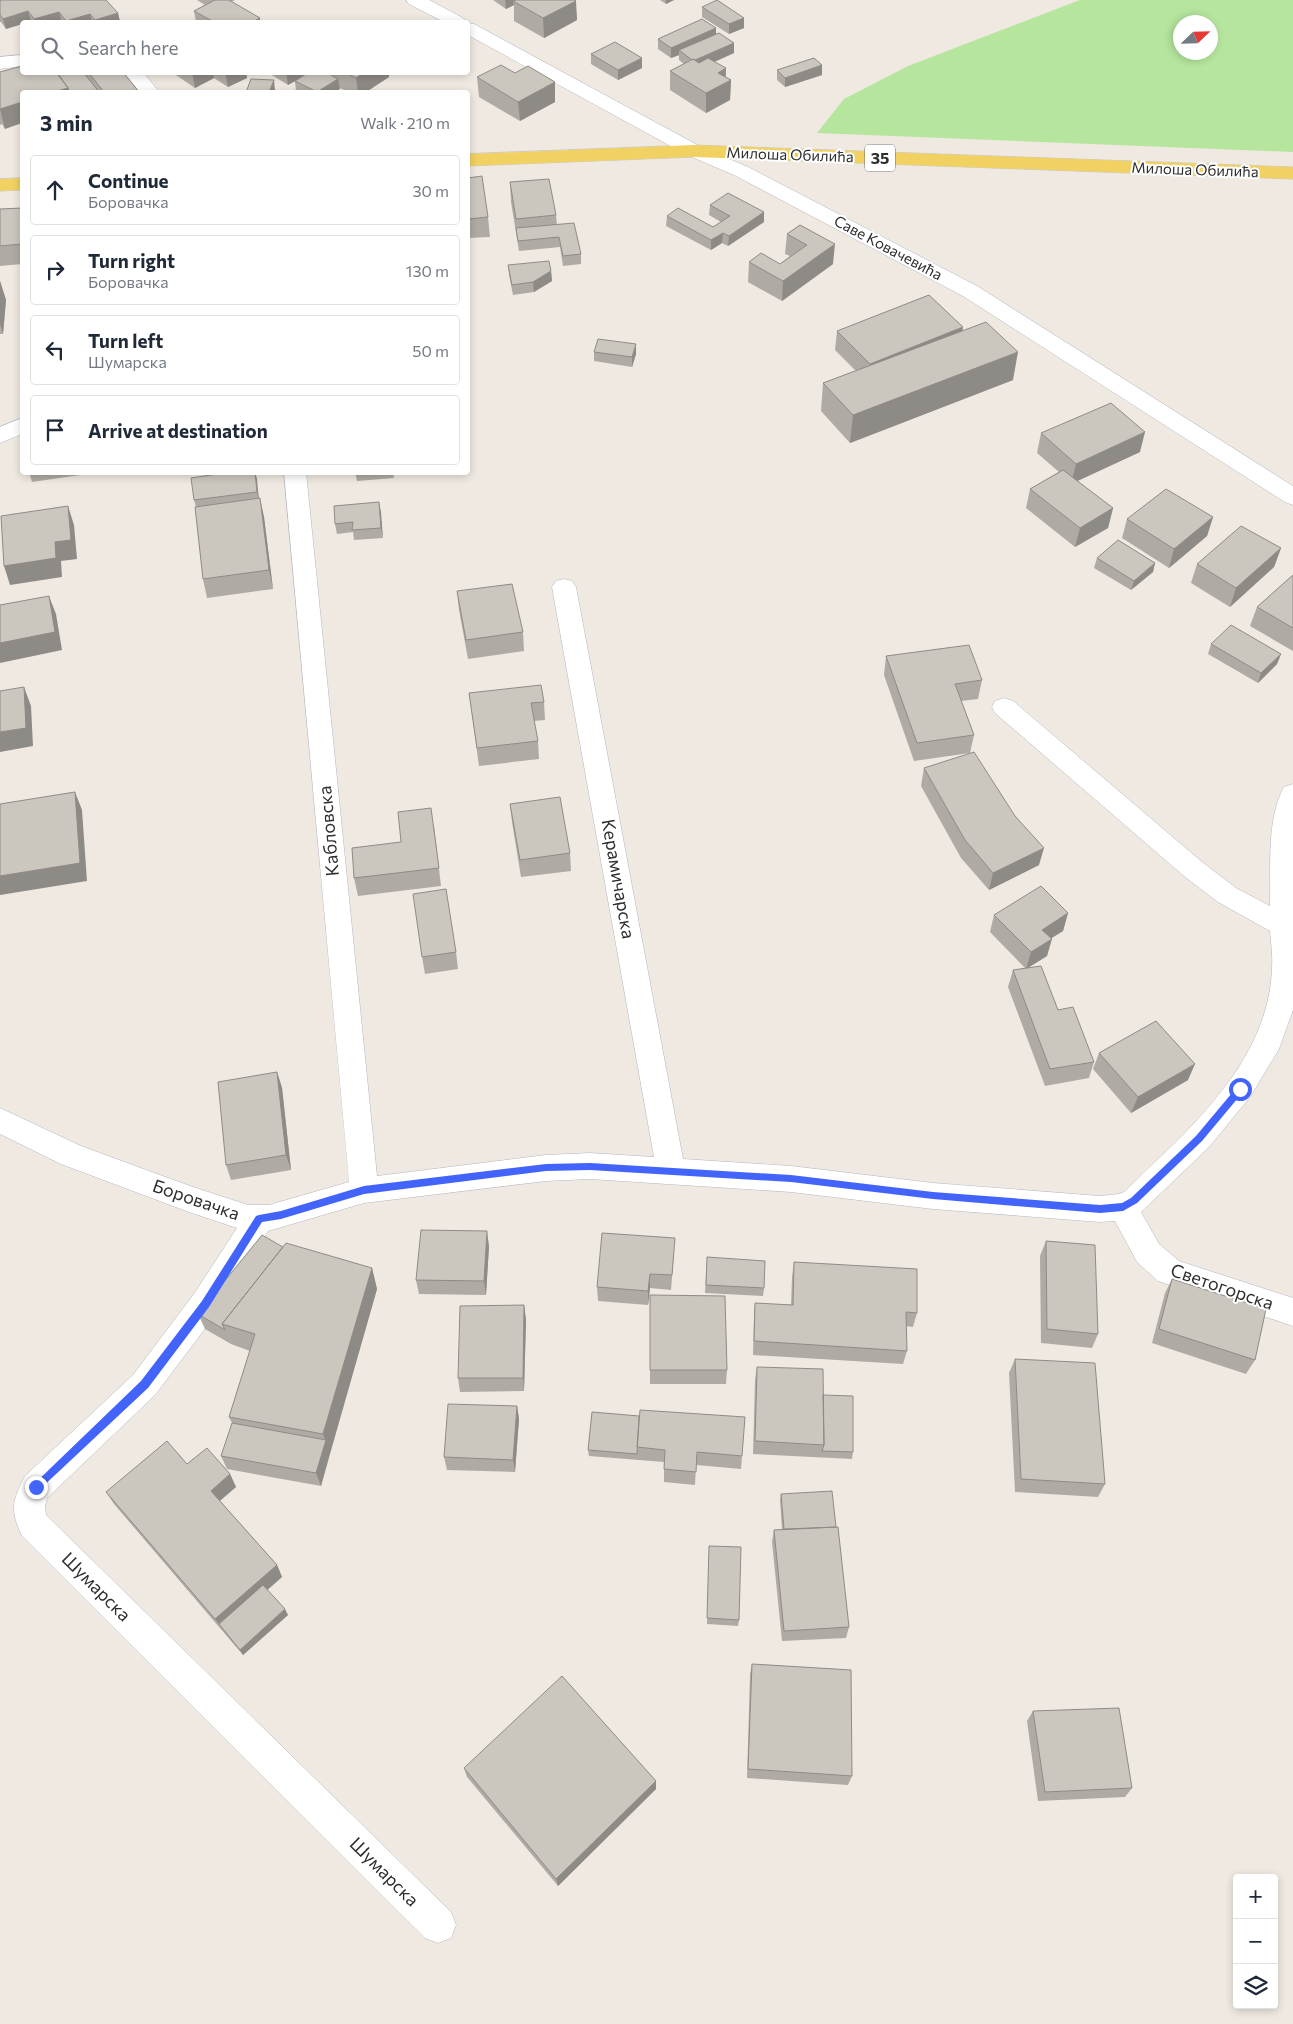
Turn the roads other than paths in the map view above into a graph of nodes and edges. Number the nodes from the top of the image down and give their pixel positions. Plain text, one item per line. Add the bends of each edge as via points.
1 (415, 0) edge
2 (453, 20) edge
3 (470, 29) edge
4 (20, 60) edge
5 (0, 63) edge
6 (135, 75) edge
7 (148, 90) edge
8 (694, 151) junction
9 (470, 160) edge
10 (1293, 173) edge
11 (20, 184) edge
12 (0, 185) edge
13 (20, 426) edge
14 (0, 436) edge
15 (295, 475) edge
16 (1293, 497) edge
17 (564, 587) dead end
18 (1004, 707) dead end
19 (1293, 794) edge
20 (1283, 925) junction
21 (0, 1120) edge
22 (671, 1170) junction
23 (364, 1190) junction
24 (1123, 1207) junction
25 (259, 1219) junction
26 (1293, 1312) edge
27 (438, 1926) dead end

1 - 2 street
3 - 8 street, Саве Ковачевића
4 - 5 street
6 - 7 street
8 - 9 main road, Милоша Обилића / 35
8 - 10 main road, Милоша Обилића / 35
8 - 16 street, Саве Ковачевића via 741,171 970,291
11 - 12 main road
13 - 14 street
15 - 23 street, Кабловска
17 - 22 street, Керамичарска
18 - 20 street via 1193,869 1227,895
19 - 20 street via 1288,804 1285,834
20 - 24 street via 1286,969 1280,1008 1265,1049 1240,1089 1199,1138 1134,1201
21 - 25 street, Боровачка via 71,1155 238,1217
22 - 23 street, Боровачка via 590,1166 546,1168
22 - 24 street, Боровачка via 791,1179 933,1196 1100,1209
23 - 25 street, Боровачка
24 - 26 street, Светогорска via 1148,1253 1169,1271
25 - 27 street, Шумарска via 205,1304 144,1384 36,1487 28,1502 28,1514 33,1525

